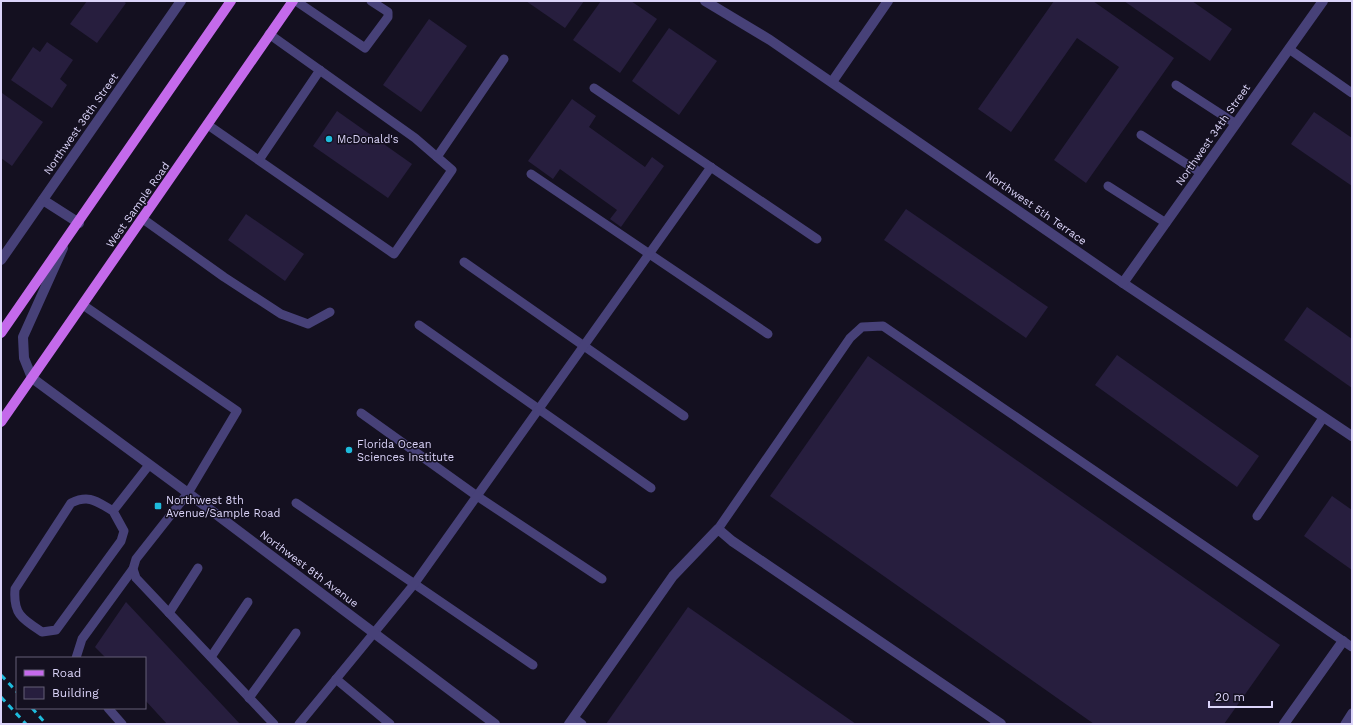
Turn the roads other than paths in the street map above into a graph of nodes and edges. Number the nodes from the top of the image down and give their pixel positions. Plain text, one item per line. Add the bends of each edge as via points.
1 (181, 1) edge
2 (231, 1) edge
3 (294, 1) edge
4 (371, 1) edge
5 (705, 1) edge
6 (888, 1) edge
7 (1323, 1) edge
8 (269, 34) junction
9 (1289, 49) junction
10 (504, 59) dead end
11 (320, 70) junction
12 (832, 82) junction
13 (1176, 85) dead end
14 (594, 88) dead end
15 (1352, 93) edge
16 (1236, 124) junction
17 (208, 125) junction
18 (1141, 135) dead end
19 (437, 157) junction
20 (259, 160) junction
21 (711, 167) junction
22 (531, 174) dead end
23 (1201, 174) junction
24 (1108, 186) dead end
25 (42, 200) junction
26 (143, 218) junction
27 (79, 223) junction
28 (1166, 223) junction
29 (68, 238) junction
30 (817, 239) dead end
31 (650, 254) junction
32 (1, 260) edge
33 (464, 262) dead end
34 (1123, 283) junction
35 (83, 305) junction
36 (330, 312) dead end
37 (419, 325) dead end
38 (1, 333) edge
39 (768, 334) dead end
40 (584, 347) junction
41 (32, 378) junction
42 (538, 410) junction
43 (361, 413) dead end
44 (684, 416) dead end
45 (1323, 418) junction
46 (1, 422) edge
47 (1352, 436) edge
48 (149, 465) junction
49 (651, 488) dead end
50 (188, 493) junction
51 (477, 496) junction
52 (296, 503) dead end
53 (113, 511) junction
54 (1256, 516) dead end
55 (718, 530) junction
56 (198, 568) dead end
57 (133, 569) junction
58 (602, 579) dead end
59 (415, 583) junction
60 (248, 602) dead end
61 (169, 613) junction
62 (296, 633) dead end
63 (374, 633) junction
64 (1343, 641) junction
65 (1352, 647) edge
66 (76, 657) edge
67 (211, 658) junction
68 (533, 665) dead end
69 (336, 679) junction
70 (249, 698) junction
71 (109, 709) edge
72 (1352, 713) edge
73 (380, 716) junction
74 (571, 721) edge
75 (122, 724) edge
76 (274, 724) edge
77 (299, 724) edge
78 (374, 724) edge
79 (390, 724) edge
80 (495, 724) edge
81 (582, 724) edge
82 (1001, 724) edge
83 (1284, 724) edge
84 (1345, 724) edge

1 - 25 street, Northwest 36th Street
2 - 27 main road
3 - 4 lane via 365,48 388,17 388,12
3 - 8 main road, West Sample Road
5 - 12 street, Northwest 5th Terrace via 770,40
6 - 12 street
7 - 9 street, Northwest 34th Street
8 - 11 lane
8 - 17 main road, West Sample Road
9 - 15 lane
9 - 16 street, Northwest 34th Street
10 - 19 lane
11 - 19 lane via 415,138
11 - 20 lane
12 - 34 street, Northwest 5th Terrace
13 - 16 lane
14 - 21 lane
16 - 23 street, Northwest 34th Street
17 - 20 lane
17 - 26 main road, West Sample Road
18 - 23 lane
19 - 20 lane via 452,170 394,254
21 - 30 lane
21 - 31 lane
22 - 31 lane
23 - 28 street, Northwest 34th Street
24 - 28 lane
25 - 27 street
25 - 32 street, Northwest 36th Street
26 - 35 main road, West Sample Road
26 - 36 lane via 280,314 308,324
27 - 29 main road
28 - 34 street, Northwest 34th Street
29 - 38 main road
29 - 41 street via 23,337 24,358
31 - 39 lane
31 - 40 lane
33 - 40 lane
34 - 45 street, Northwest 5th Terrace
35 - 41 main road, West Sample Road
35 - 50 lane via 237,410
37 - 42 lane
40 - 42 lane
40 - 44 lane
41 - 46 main road, West Sample Road
41 - 48 street, Northwest 8th Avenue
42 - 49 lane
42 - 51 lane
43 - 51 lane
45 - 47 street, Northwest 5th Terrace
45 - 54 lane
48 - 50 street, Northwest 8th Avenue
48 - 53 lane
50 - 57 lane via 136,559
50 - 63 street, Northwest 8th Avenue
51 - 58 lane
51 - 59 lane
52 - 59 lane
53 - 53 lane via 124,531 121,541 56,630 42,632 22,618 14,603 15,589 71,503 80,499 91,499
55 - 64 lane via 850,338 862,327 883,326
55 - 74 street via 673,576
55 - 82 street
56 - 61 lane
57 - 61 lane via 136,578
57 - 66 lane via 82,640
59 - 63 lane
59 - 68 lane
60 - 67 lane
61 - 67 lane
62 - 70 lane
63 - 69 lane
63 - 80 street, Northwest 8th Avenue
64 - 65 lane
64 - 83 street
67 - 70 lane
69 - 73 lane
69 - 77 lane
70 - 76 lane
71 - 75 lane
72 - 84 lane
73 - 78 lane
73 - 79 lane
74 - 81 lane

